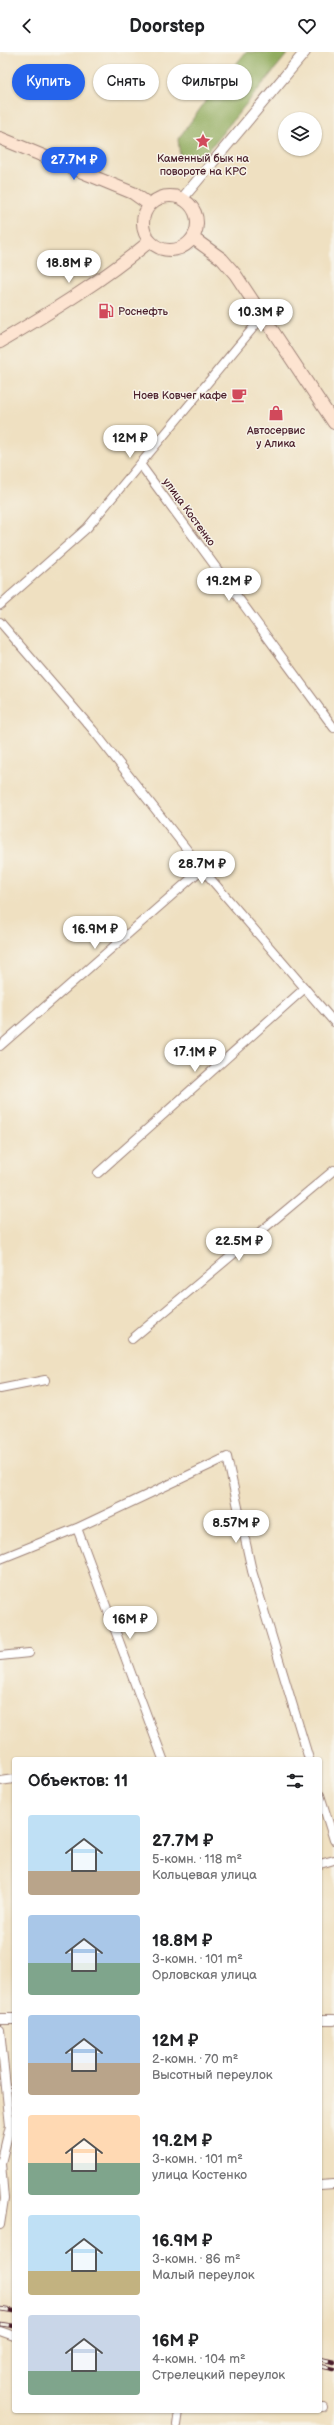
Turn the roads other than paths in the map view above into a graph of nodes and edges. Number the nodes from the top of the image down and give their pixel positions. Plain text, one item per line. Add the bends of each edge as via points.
1 (305, 52) edge
2 (4, 139) edge
3 (182, 199) junction
4 (150, 205) junction
5 (193, 238) junction
6 (150, 241) junction
7 (263, 316) junction
8 (0, 342) edge
9 (334, 422) edge
10 (140, 464) junction
11 (0, 605) edge
12 (0, 622) edge
13 (334, 728) edge
14 (202, 869) junction
15 (305, 988) junction
16 (334, 1022) edge
17 (0, 1046) edge
18 (334, 1170) edge
19 (98, 1173) dead end
20 (132, 1339) dead end
21 (45, 1380) dead end
22 (0, 1389) edge
23 (77, 1528) junction
24 (0, 1559) edge
25 (29, 1653) dead end
26 (0, 1656) edge
27 (162, 1757) edge
28 (308, 1757) edge
29 (12, 1779) edge
30 (0, 1781) edge
31 (322, 1801) edge
32 (334, 1840) edge
33 (334, 1860) edge
34 (322, 1863) edge
35 (0, 2018) edge
36 (12, 2019) edge
37 (322, 2020) edge
38 (334, 2020) edge
39 (0, 2030) edge
40 (0, 2163) edge
41 (334, 2184) edge
42 (322, 2185) edge
43 (0, 2225) edge
44 (0, 2331) edge
45 (12, 2335) edge
46 (179, 2413) edge
47 (177, 2425) edge

1 - 3 street
2 - 4 main road via 133,193
3 - 4 main road via 168,196 159,198
3 - 5 main road via 192,206 196,214 197,227
4 - 6 main road via 143,220 144,230
5 - 6 main road via 186,246 169,251 160,249
5 - 7 main road via 222,259
6 - 8 main road via 68,299
7 - 9 main road
7 - 10 street
10 - 11 street via 87,528
10 - 13 street, улица Костенко
12 - 14 street via 93,730
14 - 15 street
14 - 17 street
15 - 16 street
15 - 19 street
18 - 20 street
21 - 22 street
23 - 24 street
23 - 27 street
23 - 28 street via 227,1457 252,1571
25 - 26 street
29 - 30 street
31 - 32 street
33 - 34 street
35 - 36 street
37 - 38 street
39 - 40 street via 10,2126
40 - 43 street via 4,2199
41 - 42 street
44 - 45 street
46 - 47 street

